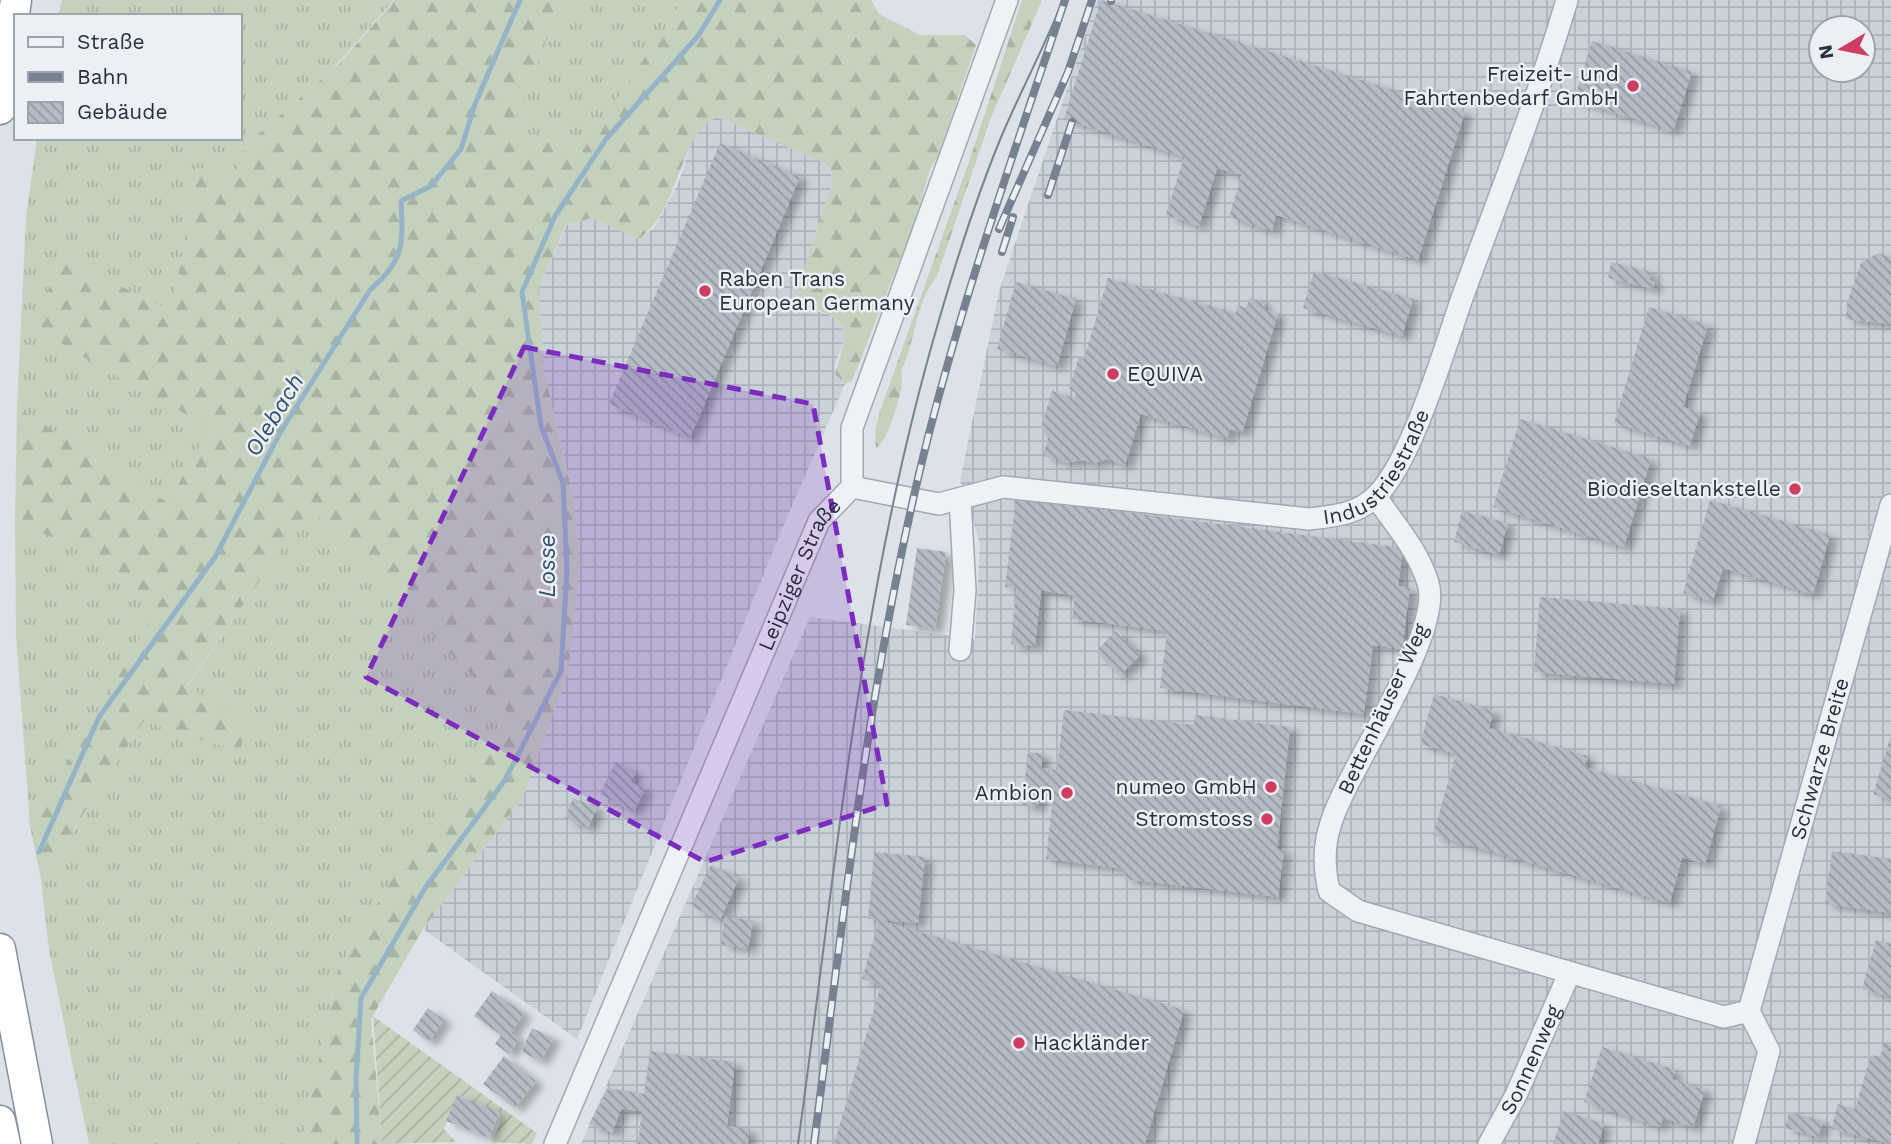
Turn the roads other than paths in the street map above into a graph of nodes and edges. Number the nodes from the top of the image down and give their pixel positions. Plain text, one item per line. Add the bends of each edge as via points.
1 (16, 0) edge
2 (1007, 0) edge
3 (1567, 0) edge
4 (0, 110) edge
5 (852, 487) junction
6 (1376, 497) junction
7 (960, 499) junction
8 (1891, 505) edge
9 (960, 650) dead end
10 (0, 949) edge
11 (1569, 974) junction
12 (1749, 1011) junction
13 (0, 1121) edge
14 (5, 1144) edge
15 (37, 1144) edge
16 (555, 1144) edge
17 (1489, 1144) edge
18 (1744, 1144) edge

1 - 4 highway
2 - 5 street, Leipziger Straße via 852,428
3 - 6 street, Industriestraße via 1437,371 1409,441
5 - 7 street, Industriestraße via 940,503
5 - 16 street, Leipziger Straße via 819,521
6 - 7 street, Industriestraße via 1350,513 1309,519 1003,487
6 - 11 street, Bettenhäuser Weg via 1411,543 1429,586 1427,611 1418,643 1331,822 1323,865 1329,891 1358,911
7 - 9 street via 965,590
8 - 12 street, Schwarze Breite
10 - 15 highway
11 - 12 street via 1724,1017
11 - 17 street, Sonnenweg via 1516,1096
12 - 18 street via 1769,1051
13 - 14 highway

